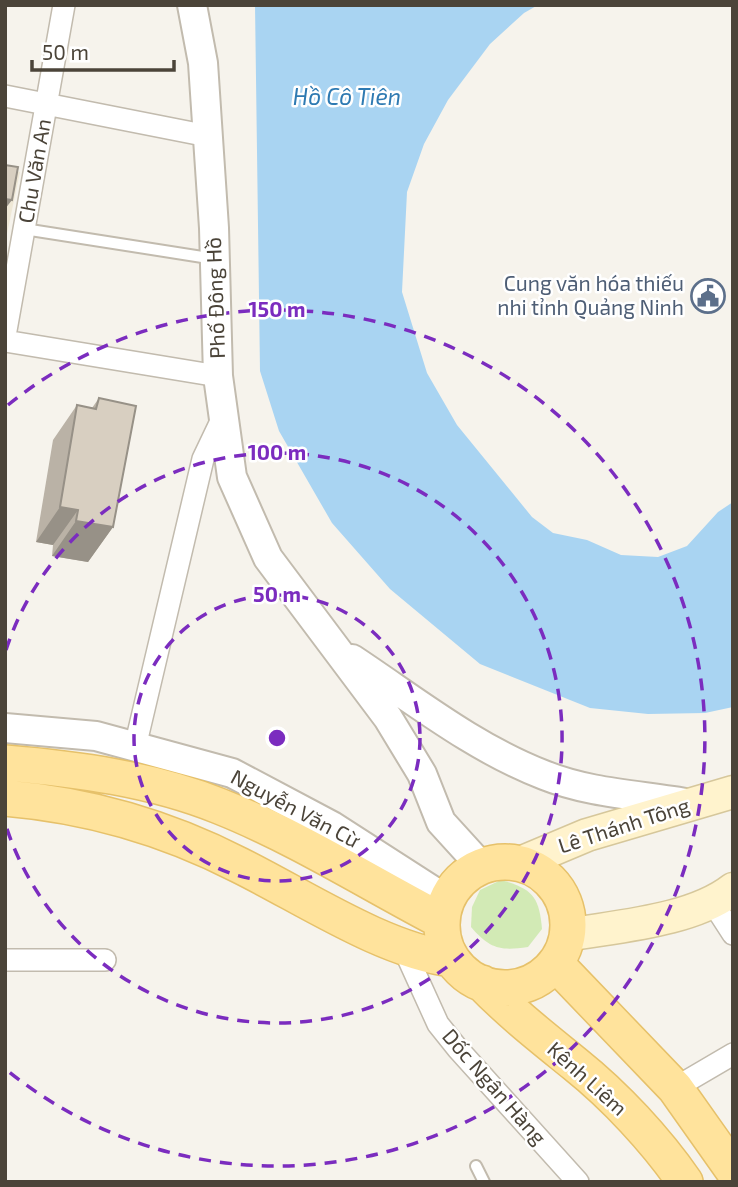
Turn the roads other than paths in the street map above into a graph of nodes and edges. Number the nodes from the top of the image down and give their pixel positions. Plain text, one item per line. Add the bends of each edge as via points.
1 (64, 5) edge
2 (192, 5) edge
3 (5, 96) edge
4 (47, 103) junction
5 (208, 136) junction
6 (24, 229) junction
7 (216, 259) junction
8 (5, 338) edge
9 (218, 376) junction
10 (224, 415) junction
11 (335, 648) junction
12 (5, 728) edge
13 (135, 747) junction
14 (5, 763) edge
15 (733, 792) edge
16 (5, 798) edge
17 (691, 804) junction
18 (518, 864) junction
19 (482, 867) junction
20 (722, 895) edge
21 (445, 911) junction
22 (733, 934) edge
23 (403, 947) junction
24 (562, 949) junction
25 (452, 959) junction
26 (5, 960) edge
27 (105, 960) dead end
28 (481, 984) junction
29 (733, 1054) edge
30 (675, 1088) junction
31 (476, 1167) dead end
32 (733, 1170) edge
33 (484, 1182) edge
34 (578, 1182) edge
35 (685, 1182) edge

1 - 4 street, Chu Văn An
2 - 5 street, Phố Đông Hồ via 203,63
3 - 4 street
4 - 5 street
4 - 6 street, Chu Văn An
5 - 7 street, Phố Đông Hồ
6 - 7 lane
6 - 8 street, Chu Văn An
7 - 9 street, Phố Đông Hồ
8 - 9 street
9 - 10 street, Phố Đông Hồ
10 - 11 street, Phố Đông Hồ via 232,477 263,546
10 - 13 street via 203,459
11 - 17 street via 447,725 545,776 608,793
11 - 19 street, Phố Đông Hồ via 395,729 422,774 441,822
12 - 13 street, Nguyễn Văn Cừ via 96,736
13 - 21 street, Nguyễn Văn Cừ via 232,773 332,826
14 - 21 main road, Nguyễn Văn Cừ via 138,781 219,806
15 - 17 main road, Lê Thánh Tông
16 - 23 main road via 116,815 180,838
17 - 18 main road, Lê Thánh Tông via 587,835
18 - 19 main road
18 - 24 main road via 540,873 557,890 568,919
19 - 21 main road via 456,886
20 - 22 street
20 - 24 main road via 676,915
21 - 25 main road via 444,941
23 - 25 main road via 424,956
23 - 34 street, Dốc Ngân Hàng via 438,1024
24 - 28 main road via 544,975 514,988
24 - 30 main road
25 - 28 main road
26 - 27 street
28 - 35 main road, Kênh Liêm via 531,1031 577,1065
29 - 30 street
30 - 32 main road
31 - 33 lane

